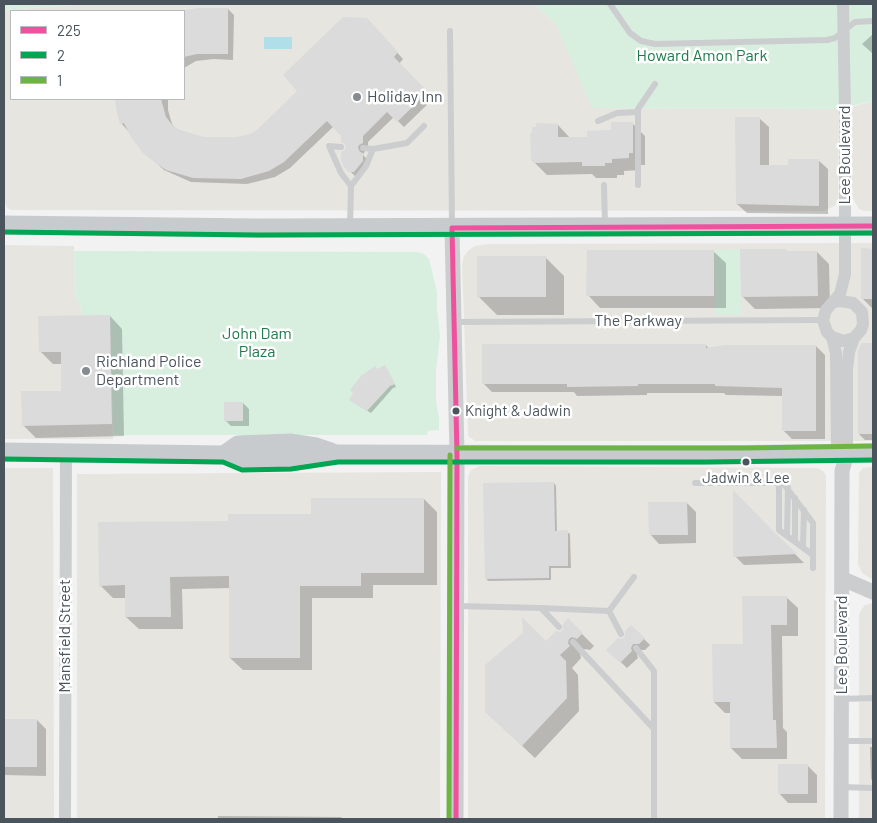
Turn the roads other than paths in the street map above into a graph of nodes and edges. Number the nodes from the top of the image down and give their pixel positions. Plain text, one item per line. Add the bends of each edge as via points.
1 (610, 4) edge
2 (843, 4) edge
3 (873, 21) edge
4 (450, 31) dead end
5 (844, 31) junction
6 (655, 84) dead end
7 (638, 112) junction
8 (598, 121) dead end
9 (424, 126) dead end
10 (341, 147) dead end
11 (363, 148) dead end
12 (373, 149) junction
13 (604, 185) dead end
14 (638, 185) dead end
15 (351, 186) junction
16 (4, 225) edge
17 (845, 226) junction
18 (873, 226) edge
19 (605, 227) junction
20 (350, 228) junction
21 (452, 228) junction
22 (834, 302) junction
23 (823, 320) junction
24 (454, 322) junction
25 (832, 337) junction
26 (854, 338) junction
27 (4, 452) edge
28 (66, 453) junction
29 (873, 453) edge
30 (457, 456) junction
31 (842, 459) junction
32 (695, 483) dead end
33 (779, 483) junction
34 (788, 488) junction
35 (795, 498) junction
36 (804, 510) junction
37 (787, 536) junction
38 (795, 541) junction
39 (803, 547) junction
40 (813, 555) junction
41 (813, 568) dead end
42 (634, 577) dead end
43 (843, 579) junction
44 (873, 592) edge
45 (456, 606) junction
46 (541, 608) junction
47 (609, 611) junction
48 (559, 627) dead end
49 (621, 634) dead end
50 (573, 642) dead end
51 (636, 648) dead end
52 (873, 698) edge
53 (842, 699) junction
54 (654, 729) junction
55 (842, 741) junction
56 (873, 741) edge
57 (841, 788) junction
58 (873, 788) edge
59 (65, 819) edge
60 (456, 819) edge
61 (654, 819) edge
62 (841, 819) edge

1 - 5 lane via 630,33 641,41 656,44 827,40
2 - 5 street, Lee Boulevard
3 - 5 lane via 855,22
4 - 21 lane
5 - 17 street, Lee Boulevard
6 - 7 lane
7 - 8 lane via 618,113
7 - 14 lane
9 - 12 lane via 407,143
10 - 15 lane via 329,146
11 - 12 lane
12 - 15 lane via 366,166
13 - 19 lane
15 - 20 lane
16 - 20 main road
17 - 18 main road
17 - 19 main road
17 - 22 street, Lee Boulevard via 844,281
19 - 21 main road
20 - 21 main road
21 - 24 street
22 - 23 street, Lee Boulevard via 826,310
22 - 26 street, Lee Boulevard via 853,303 866,319
23 - 24 lane, The Parkway
23 - 25 street, Lee Boulevard
24 - 30 street
25 - 26 street via 843,341
25 - 31 street, Lee Boulevard via 836,348
26 - 31 street, Lee Boulevard via 847,370
27 - 28 main road
28 - 30 main road via 224,455 238,445 290,443 316,446 337,454
28 - 59 street, Mansfield Street
29 - 31 main road
30 - 31 main road
30 - 45 street
31 - 43 street, Lee Boulevard
32 - 33 lane
33 - 34 lane
33 - 37 lane via 779,530
34 - 35 lane
34 - 37 lane
35 - 36 lane
35 - 38 lane
36 - 39 lane
36 - 40 lane via 814,523
37 - 38 lane
38 - 39 lane
39 - 40 lane
40 - 41 lane
42 - 47 lane
43 - 44 street
43 - 53 street, Lee Boulevard
45 - 46 lane
45 - 60 street
46 - 47 lane
46 - 48 lane
47 - 49 lane
50 - 54 lane
51 - 54 lane via 654,671
52 - 53 lane
53 - 55 street, Lee Boulevard
54 - 61 lane
55 - 56 lane
55 - 57 street, Lee Boulevard
57 - 58 lane
57 - 62 street, Lee Boulevard

